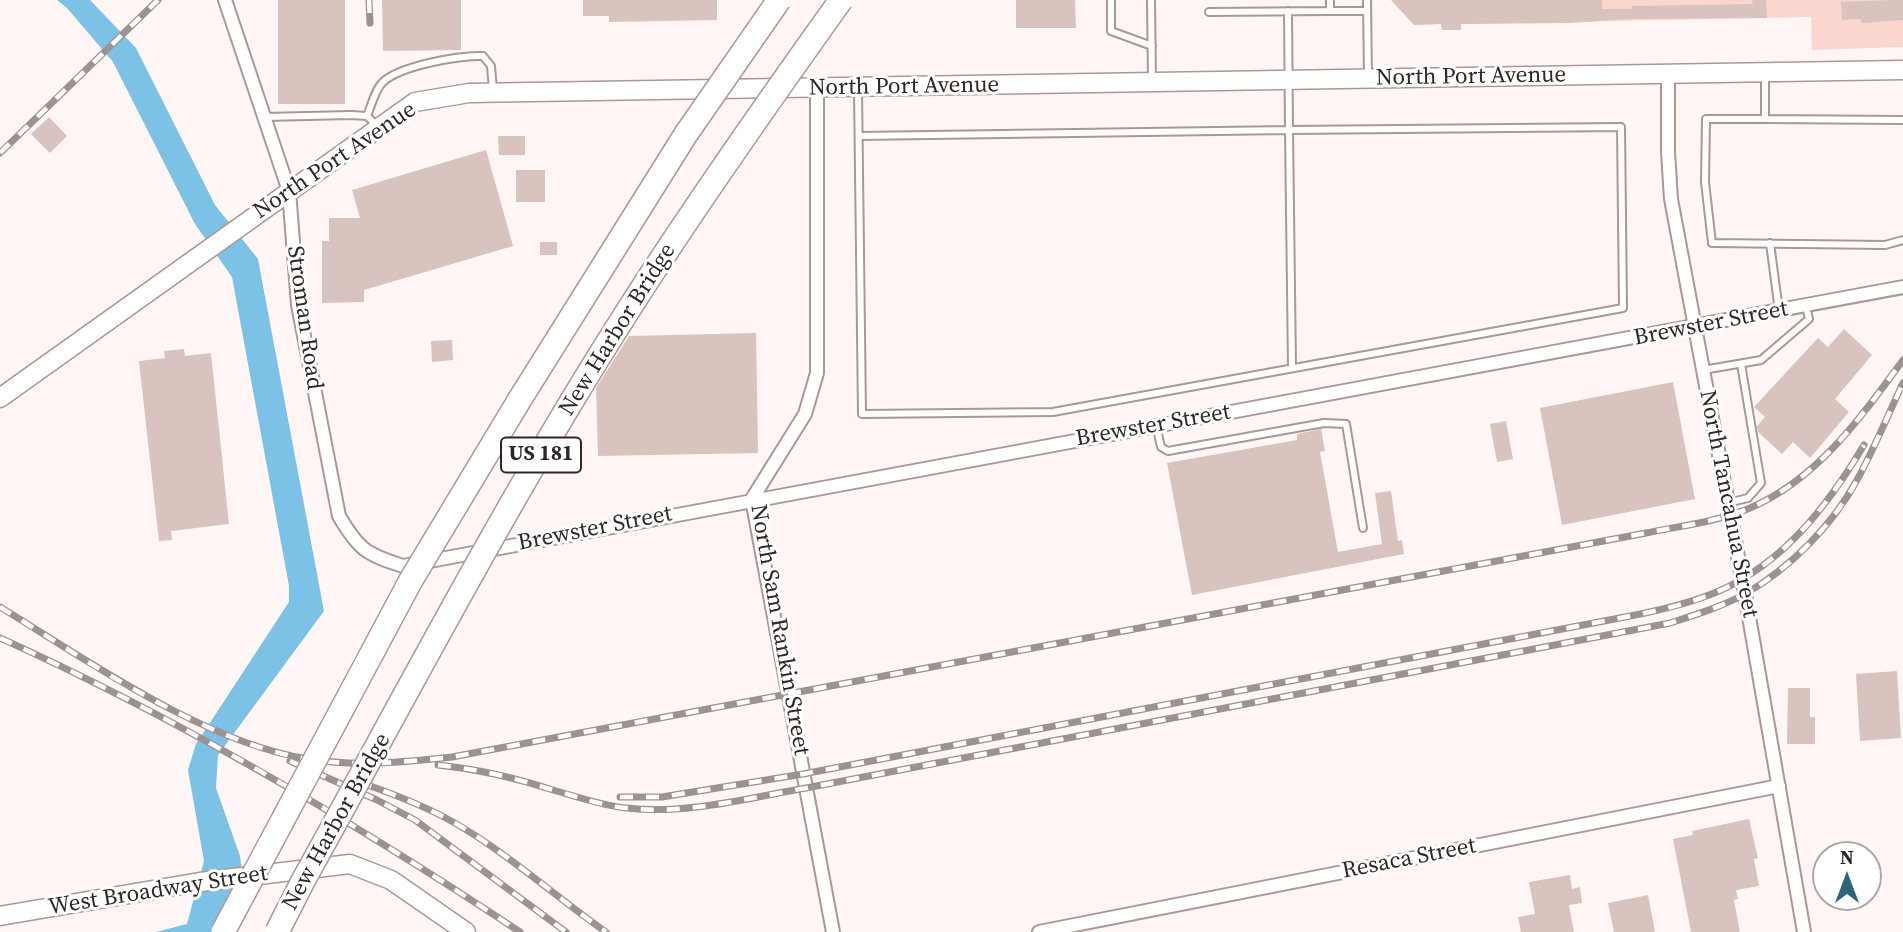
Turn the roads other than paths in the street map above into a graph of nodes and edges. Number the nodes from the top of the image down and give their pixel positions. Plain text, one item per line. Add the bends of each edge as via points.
1 (225, 0) edge
2 (779, 0) edge
3 (841, 0) edge
4 (1111, 0) edge
5 (1151, 0) edge
6 (1329, 0) edge
7 (1367, 0) edge
8 (1288, 11) junction
9 (1330, 11) junction
10 (1367, 11) junction
11 (1209, 12) dead end
12 (1152, 46) junction
13 (1903, 70) edge
14 (1765, 72) junction
15 (1668, 74) junction
16 (1368, 79) junction
17 (1289, 80) junction
18 (1152, 83) junction
19 (817, 88) junction
20 (858, 88) junction
21 (493, 93) junction
22 (264, 117) junction
23 (1765, 119) junction
24 (1903, 120) edge
25 (373, 122) junction
26 (1289, 130) junction
27 (859, 136) junction
28 (289, 191) junction
29 (1903, 240) edge
30 (1770, 243) junction
31 (1903, 287) edge
32 (1806, 306) junction
33 (1779, 311) junction
34 (1695, 327) junction
35 (1741, 364) junction
36 (1292, 368) junction
37 (1703, 370) junction
38 (0, 398) edge
39 (1156, 425) junction
40 (752, 499) junction
41 (1727, 503) junction
42 (1363, 528) dead end
43 (403, 566) joint
44 (1779, 786) junction
45 (0, 916) edge
46 (223, 932) edge
47 (277, 932) edge
48 (466, 932) edge
49 (833, 932) edge
50 (1039, 932) edge
51 (1804, 932) edge

1 - 22 street, Stroman Road
2 - 46 highway, New Harbor Bridge / US 181, bridge via 686,134 411,580
3 - 47 highway, New Harbor Bridge / US 181, bridge via 712,181 627,311 520,490
4 - 12 lane via 1111,31
5 - 12 lane
6 - 9 lane
7 - 10 lane
8 - 9 lane
8 - 11 lane
8 - 17 lane
9 - 10 lane
10 - 16 lane
12 - 18 lane
13 - 14 main road, North Port Avenue
14 - 15 main road, North Port Avenue
14 - 23 lane
15 - 16 main road, North Port Avenue
15 - 34 street, North Tancahua Street via 1671,199
16 - 17 main road, North Port Avenue
17 - 18 main road, North Port Avenue
17 - 26 lane
18 - 20 main road, North Port Avenue
19 - 20 main road, North Port Avenue
19 - 21 main road, North Port Avenue
19 - 40 street, North Sam Rankin Street via 817,373 806,414
20 - 27 lane
21 - 25 main road, North Port Avenue via 415,102
21 - 25 lane via 491,66 482,56 449,58 382,83
22 - 25 lane
22 - 28 street, Stroman Road
23 - 24 lane
23 - 30 lane via 1706,119 1705,182 1712,243
25 - 28 main road, North Port Avenue
26 - 27 lane
26 - 36 lane
26 - 36 lane via 1621,127 1622,204 1623,307
27 - 36 lane via 862,414 1052,412
28 - 38 main road, North Port Avenue
28 - 43 street, Stroman Road via 298,305 339,516 355,543 376,557
29 - 30 lane via 1885,245
30 - 33 lane
31 - 32 street, Brewster Street
32 - 33 street, Brewster Street
32 - 35 lane via 1809,318 1761,360
33 - 34 street, Brewster Street
34 - 37 street, North Tancahua Street
34 - 39 street, Brewster Street
35 - 37 lane
35 - 41 lane via 1761,482 1748,498
37 - 41 street, North Tancahua Street
39 - 40 street, Brewster Street
39 - 42 lane via 1161,447 1168,451 1325,423 1346,424
40 - 43 street, Brewster Street
40 - 49 street, North Sam Rankin Street
41 - 44 street, North Tancahua Street
44 - 50 street, Resaca Street
44 - 51 street, North Tancahua Street
45 - 48 main road, West Broadway Street via 200,882 350,864 391,880

